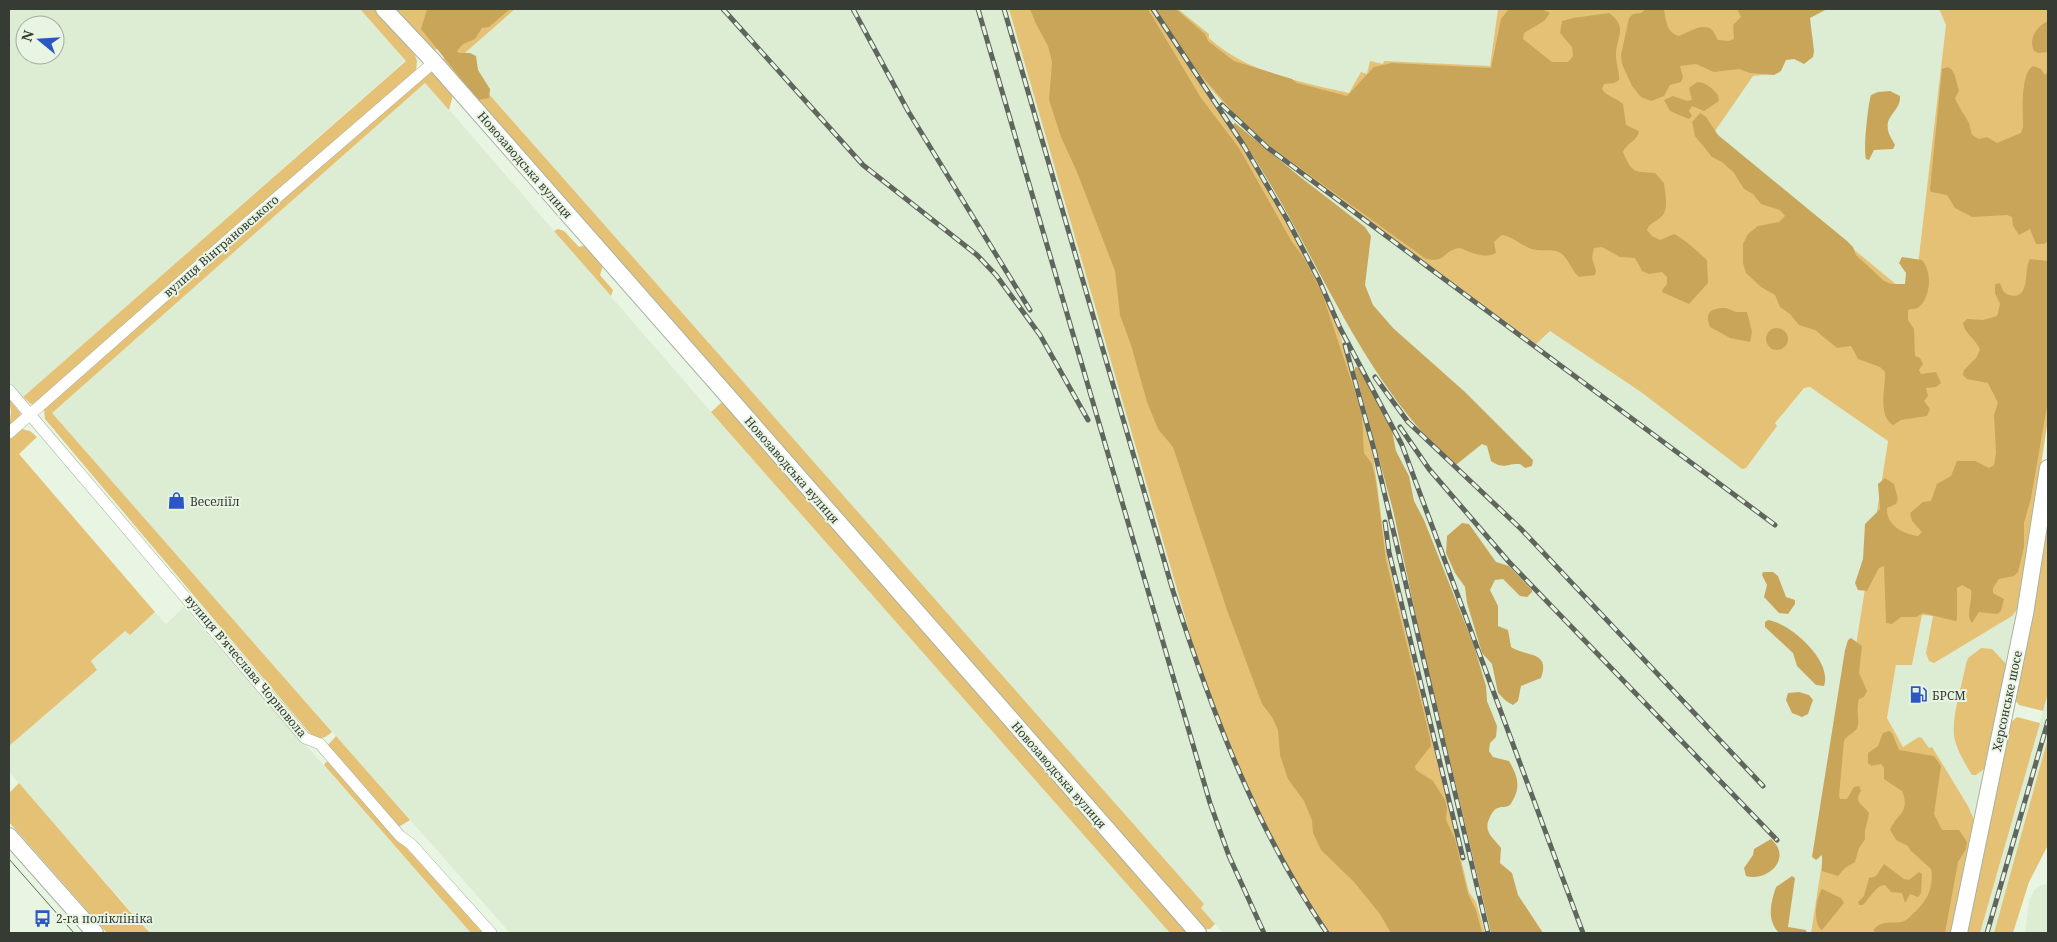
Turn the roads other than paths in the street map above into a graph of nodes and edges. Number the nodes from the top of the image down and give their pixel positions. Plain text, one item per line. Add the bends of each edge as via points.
1 (384, 9) edge
2 (434, 62) junction
3 (9, 390) edge
4 (30, 414) junction
5 (9, 433) edge
6 (2048, 468) edge
7 (9, 836) edge
8 (95, 933) edge
9 (491, 933) edge
10 (1198, 933) edge
11 (1959, 933) edge

1 - 2 street, Новозаводська вулиця
2 - 4 street, вулиця Вінграновського
2 - 10 street, Новозаводська вулиця
3 - 4 street, вулиця Вʼячеслава Чорновола
4 - 5 street, вулиця Вінграновського
4 - 9 street, вулиця Вʼячеслава Чорновола via 305,738 320,744
6 - 11 street, Херсонське шосе via 2026,614
7 - 8 street

